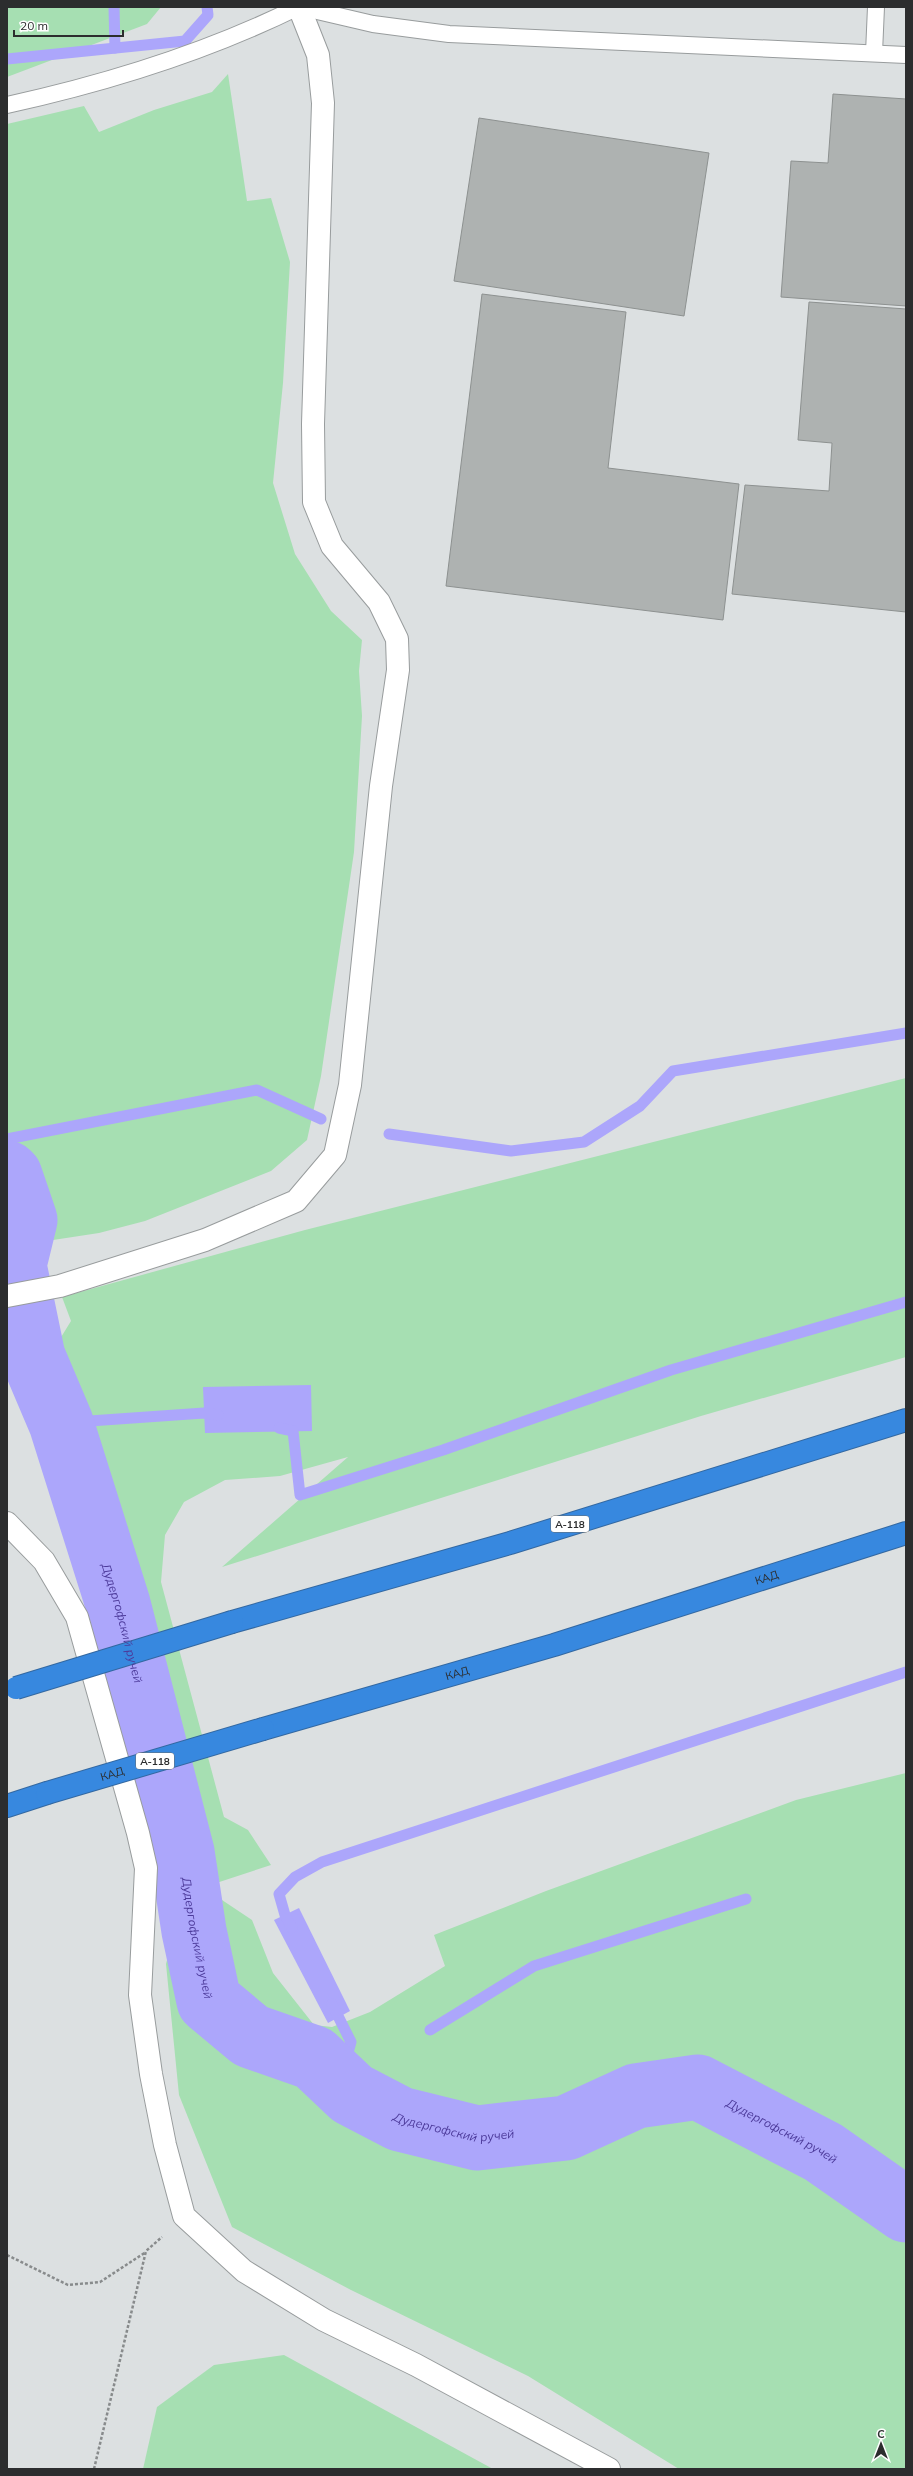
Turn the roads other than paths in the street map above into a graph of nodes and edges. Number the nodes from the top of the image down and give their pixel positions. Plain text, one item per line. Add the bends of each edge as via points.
1 (299, 7) edge
2 (876, 7) edge
3 (874, 53) junction
4 (906, 55) edge
5 (7, 105) edge
6 (7, 1296) edge
7 (906, 1420) edge
8 (7, 1523) edge
9 (906, 1533) edge
10 (11, 1689) edge
11 (7, 1806) edge
12 (609, 2469) edge

1 - 3 lane via 373,24 449,34
1 - 5 lane via 246,33 198,51 40,98
1 - 6 street via 318,55 323,104 313,424 314,502 332,546 379,602 397,639 398,670 381,786 350,1085 335,1155 296,1201 206,1240 60,1286
2 - 3 lane
3 - 4 lane
7 - 10 highway, А-118, bridge via 510,1543 232,1622
8 - 12 street via 44,1561 77,1617 138,1833 146,1868 140,1995 151,2074 165,2144 184,2216 244,2271 324,2320 416,2365
9 - 11 highway, КАД / А-118, bridge via 554,1645

